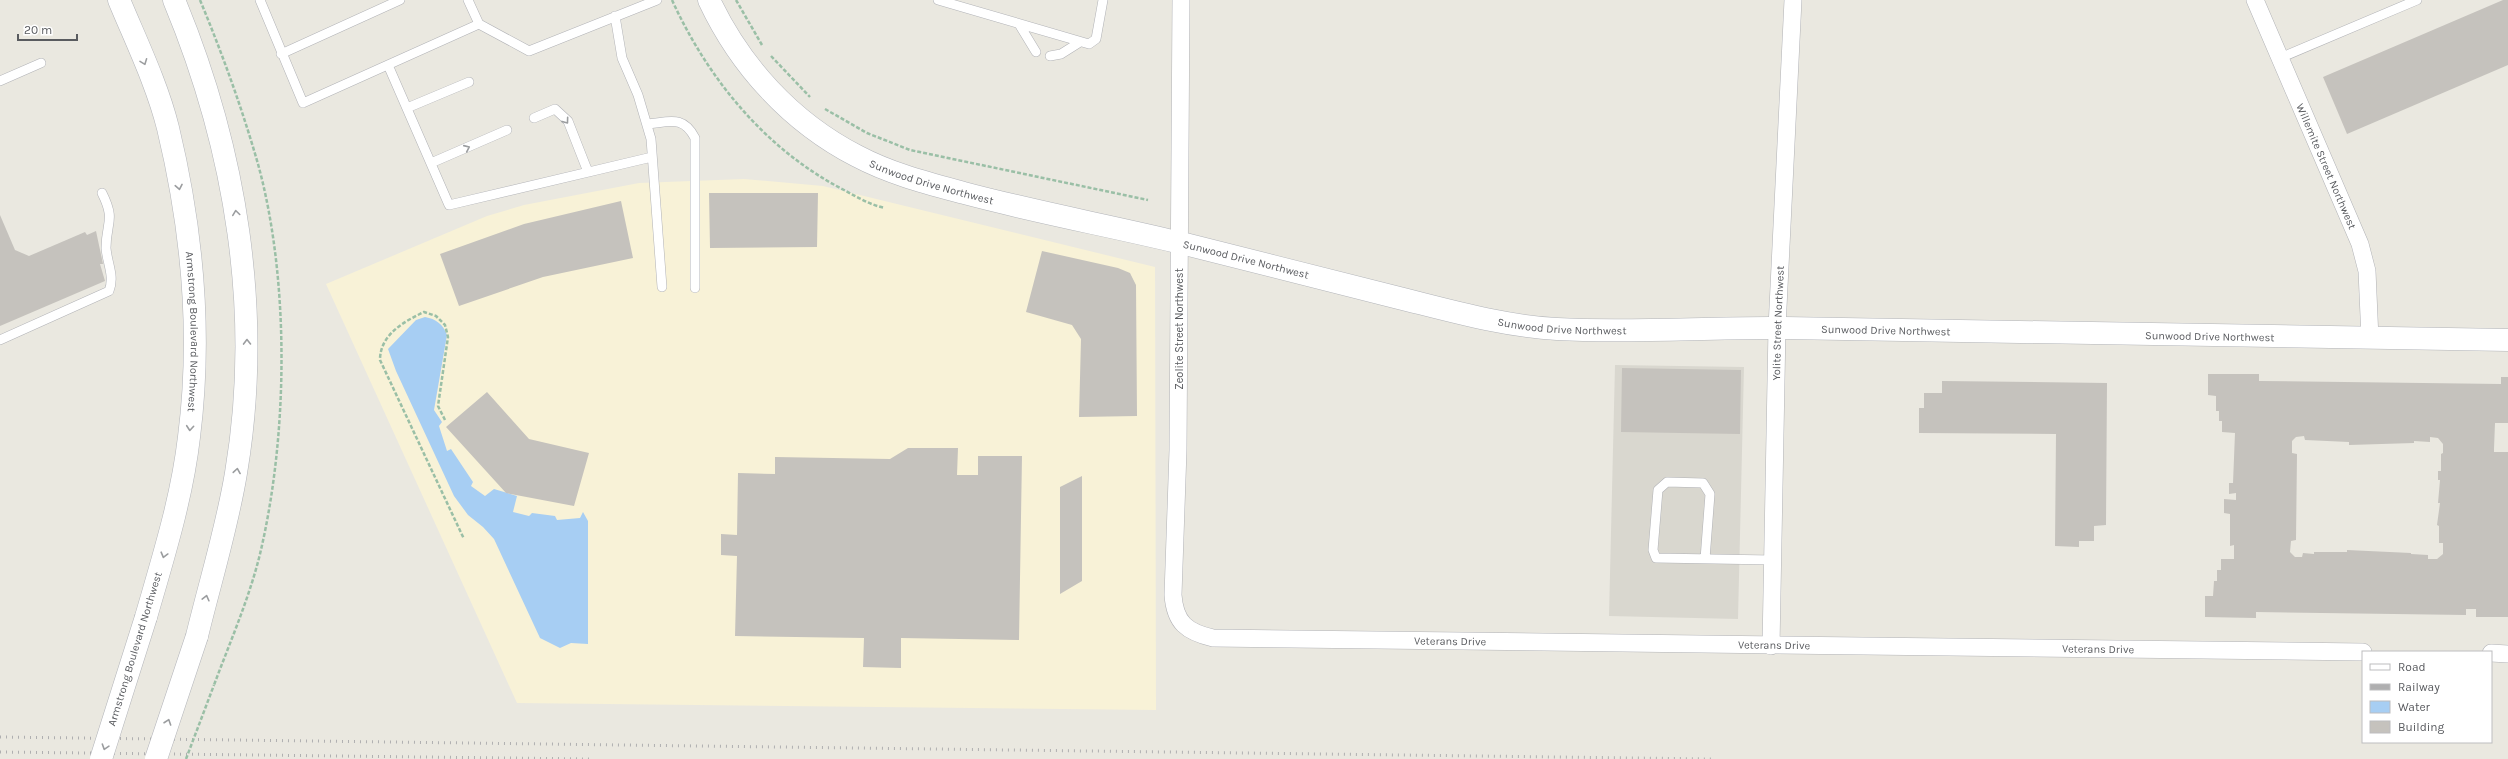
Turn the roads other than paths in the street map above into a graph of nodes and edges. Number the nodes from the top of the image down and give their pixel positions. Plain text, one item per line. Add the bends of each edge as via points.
1 (119, 0) edge
2 (174, 0) edge
3 (260, 0) edge
4 (400, 0) edge
5 (468, 0) edge
6 (657, 0) edge
7 (709, 0) edge
8 (938, 0) edge
9 (1104, 0) edge
10 (1181, 0) edge
11 (1793, 0) edge
12 (2255, 0) edge
13 (2417, 0) edge
14 (615, 16) junction
15 (479, 24) junction
16 (1019, 24) junction
17 (1080, 42) junction
18 (1036, 52) dead end
19 (281, 54) junction
20 (1050, 56) dead end
21 (2280, 58) junction
22 (41, 63) dead end
23 (388, 65) junction
24 (0, 81) edge
25 (469, 82) dead end
26 (407, 108) junction
27 (534, 118) dead end
28 (647, 124) junction
29 (507, 130) dead end
30 (652, 157) junction
31 (431, 164) junction
32 (588, 172) junction
33 (102, 193) dead end
34 (1179, 243) junction
35 (662, 288) dead end
36 (695, 288) dead end
37 (1777, 328) junction
38 (2370, 339) junction
39 (0, 340) edge
40 (2508, 340) edge
41 (1705, 559) junction
42 (1772, 560) junction
43 (1188, 629) joint
44 (1771, 646) junction
45 (2362, 652) edge
46 (2492, 653) edge
47 (2508, 654) edge
48 (101, 759) edge
49 (156, 759) edge

1 -> 48 street, Armstrong Boulevard Northwest, bridge via 154,86 167,127 183,205 193,298 194,372 189,438 168,540
49 -> 2 street, bridge via 197,636 236,475 243,432 248,342 244,278 232,188 197,54
3 - 19 lane
4 - 19 lane
5 - 15 lane
6 - 14 lane
7 - 34 street, Sunwood Drive Northwest via 735,47 787,109 853,154 920,181
8 - 16 lane
9 - 17 lane via 1096,39 1089,44
10 - 34 street, Zeolite Street Northwest
11 - 37 street, Yolite Street Northwest
12 - 21 street, Willemite Street Northwest
13 - 21 lane
14 - 15 lane via 529,51
14 - 28 lane via 622,58
15 - 23 lane
16 - 17 lane
16 - 18 lane
17 - 20 lane via 1061,54
19 - 23 lane via 303,103
21 - 38 street, Willemite Street Northwest via 2360,244 2366,271
22 - 24 lane
23 - 26 lane
25 - 26 lane
26 - 31 lane
27 -> 32 lane via 555,109 568,121
28 - 30 lane
28 - 36 lane via 685,124 695,138
31 -> 29 lane
30 - 32 lane
30 - 35 lane
31 - 32 lane via 450,205
33 - 39 lane via 111,220 106,248 112,282 109,291
34 - 37 street, Sunwood Drive Northwest via 1491,321 1557,329
34 - 43 street, Zeolite Street Northwest via 1178,450 1173,595 1177,617
37 - 38 street, Sunwood Drive Northwest
37 - 42 street, Yolite Street Northwest
38 - 40 street, Sunwood Drive Northwest
41 - 41 lane via 1710,494 1703,483 1667,482 1658,490 1653,550 1656,558
41 - 42 lane
42 - 44 street, Yolite Street Northwest
43 - 44 street, Veterans Drive via 1214,638
44 - 45 street, Veterans Drive
46 - 47 street

